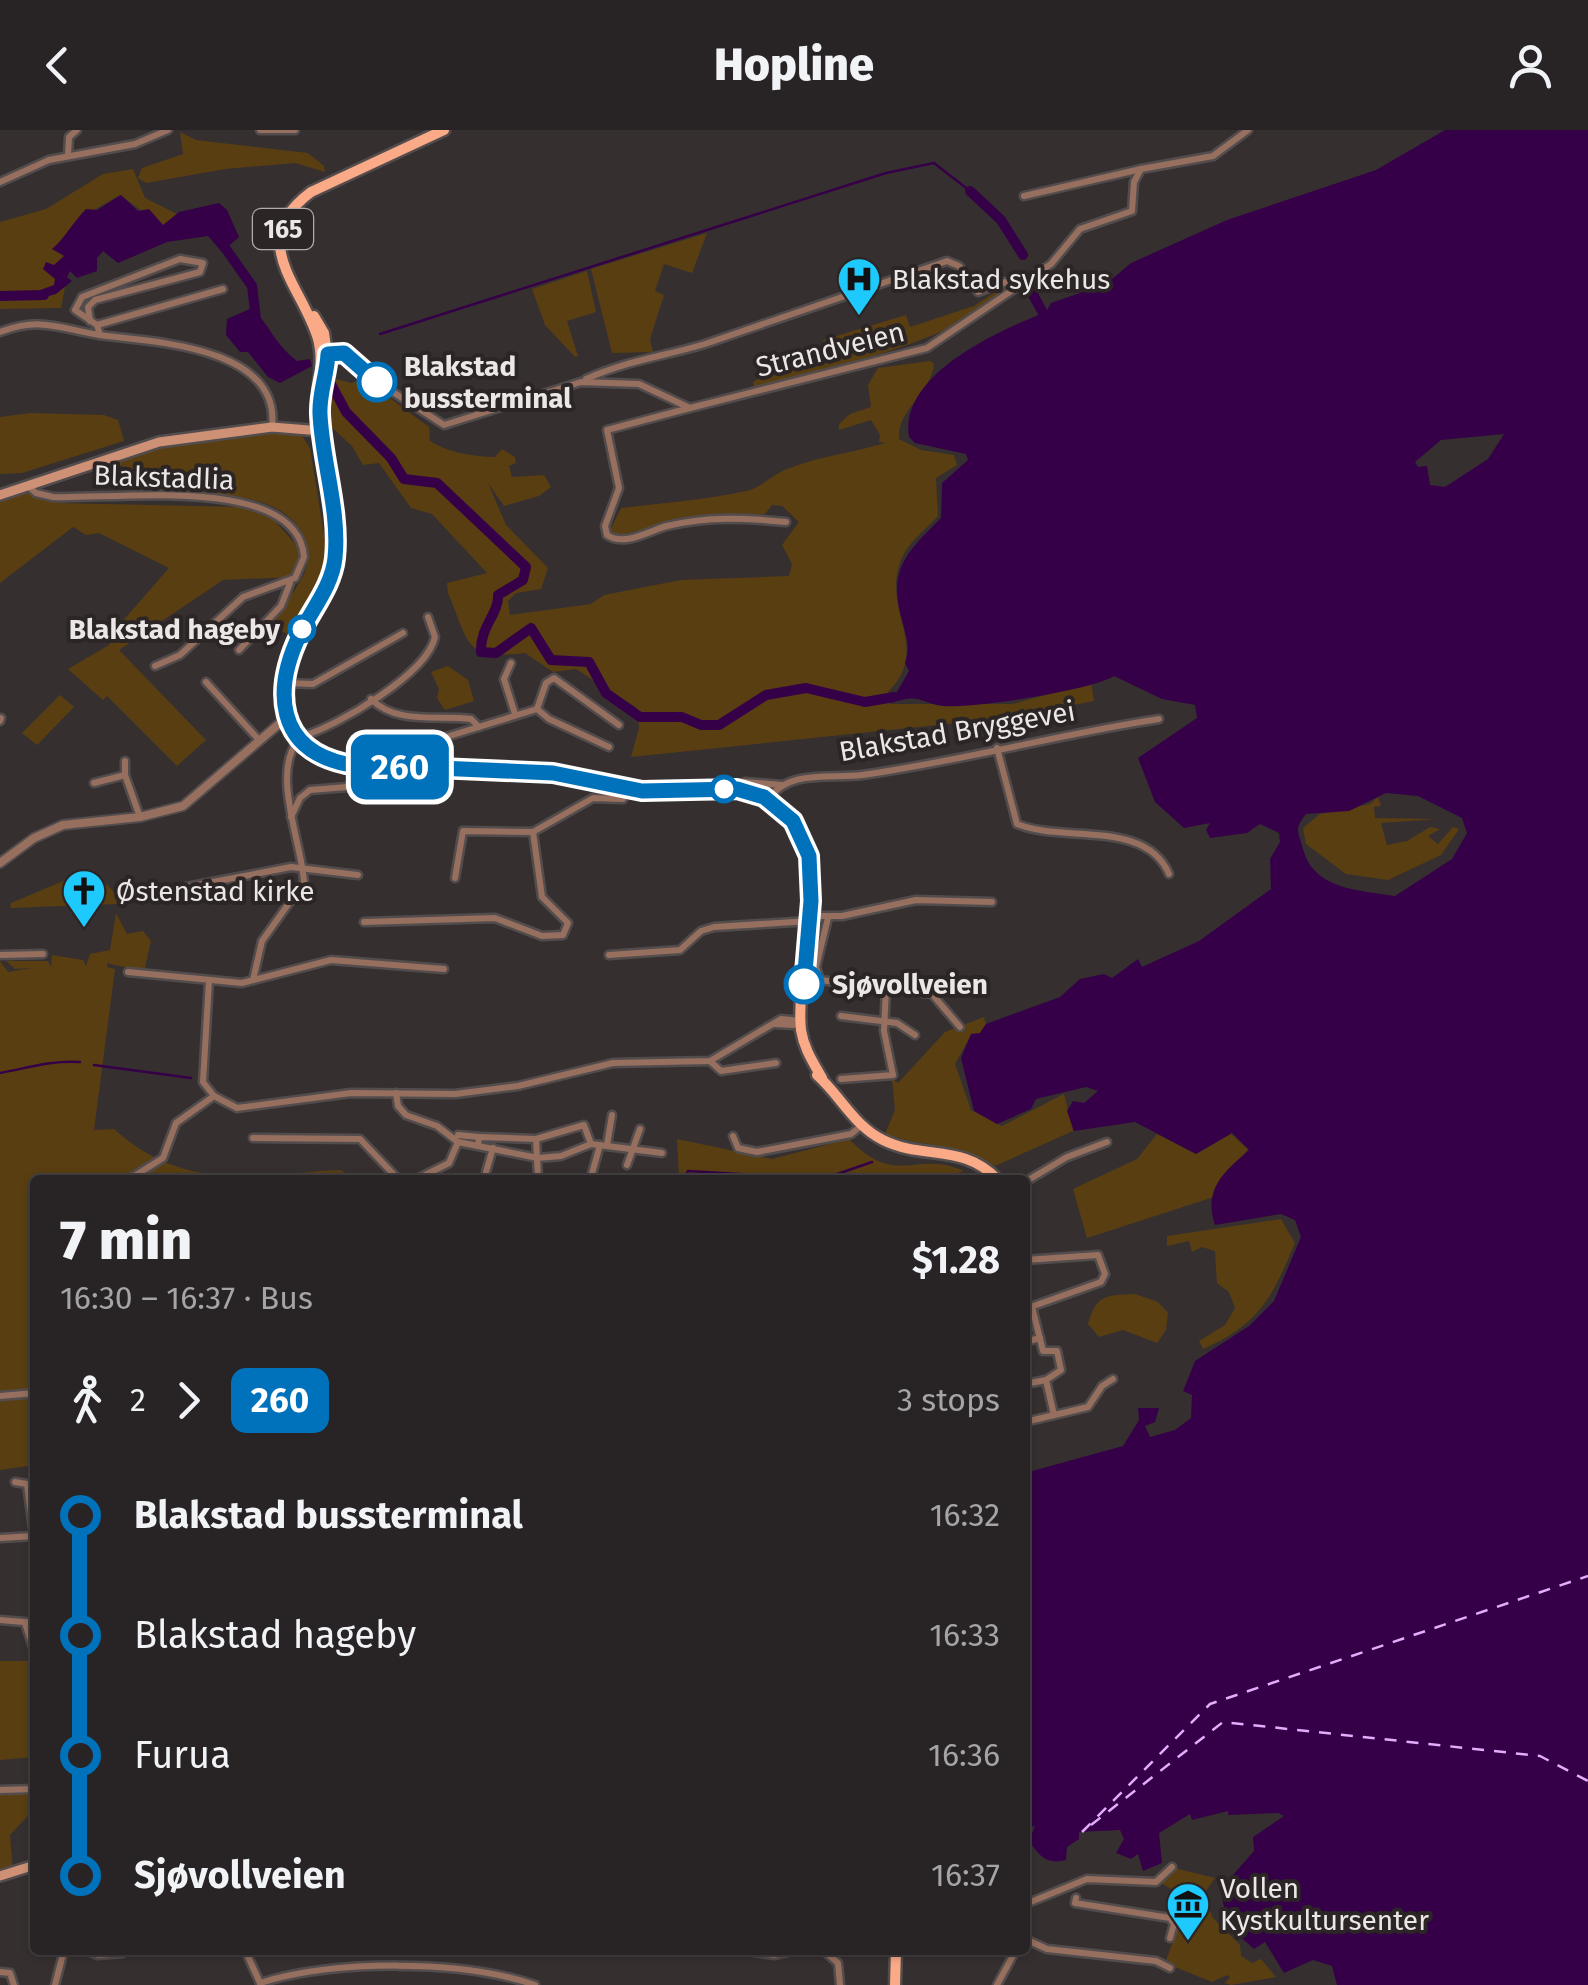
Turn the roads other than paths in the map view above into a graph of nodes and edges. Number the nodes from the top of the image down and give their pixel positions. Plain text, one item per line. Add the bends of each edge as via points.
1 (76, 130) edge
2 (168, 130) edge
3 (260, 130) edge
4 (295, 130) edge
5 (444, 130) edge
6 (1248, 130) edge
7 (68, 155) junction
8 (1141, 169) junction
9 (0, 182) edge
10 (1024, 196) dead end
11 (1012, 287) junction
12 (222, 290) dead end
13 (93, 323) junction
14 (0, 332) edge
15 (100, 336) junction
16 (326, 352) junction
17 (581, 382) junction
18 (690, 408) junction
19 (272, 428) junction
20 (321, 431) junction
21 (28, 486) junction
22 (0, 495) edge
23 (786, 522) dead end
24 (290, 583) junction
25 (428, 617) dead end
26 (403, 633) dead end
27 (239, 650) dead end
28 (511, 663) dead end
29 (156, 666) dead end
30 (206, 682) dead end
31 (285, 683) junction
32 (370, 700) junction
33 (537, 709) junction
34 (515, 714) junction
35 (1160, 719) dead end
36 (287, 721) junction
37 (619, 724) dead end
38 (479, 727) junction
39 (301, 738) junction
40 (260, 741) junction
41 (609, 747) dead end
42 (997, 748) junction
43 (126, 760) dead end
44 (382, 766) junction
45 (125, 775) junction
46 (745, 782) dead end
47 (94, 783) dead end
48 (372, 785) dead end
49 (782, 785) junction
50 (628, 789) junction
51 (771, 801) junction
52 (140, 817) junction
53 (291, 817) junction
54 (533, 832) junction
55 (0, 863) edge
56 (302, 868) junction
57 (1169, 874) dead end
58 (358, 875) dead end
59 (455, 878) dead end
60 (176, 889) dead end
61 (992, 902) dead end
62 (810, 918) junction
63 (828, 918) junction
64 (364, 922) dead end
65 (43, 954) dead end
66 (609, 954) dead end
67 (0, 955) edge
68 (444, 970) dead end
69 (128, 972) dead end
70 (253, 980) junction
71 (209, 981) junction
72 (886, 990) junction
73 (841, 1016) dead end
74 (883, 1020) junction
75 (796, 1021) junction
76 (960, 1027) dead end
77 (915, 1036) dead end
78 (710, 1061) junction
79 (776, 1064) dead end
80 (841, 1079) dead end
81 (396, 1093) junction
82 (214, 1096) junction
83 (612, 1115) dead end
84 (862, 1125) junction
85 (640, 1129) dead end
86 (733, 1136) dead end
87 (254, 1138) dead end
88 (458, 1138) junction
89 (502, 1138) junction
90 (536, 1139) junction
91 (478, 1141) junction
92 (1106, 1142) dead end
93 (599, 1145) junction
94 (496, 1149) junction
95 (630, 1153) junction
96 (662, 1154) dead end
97 (538, 1158) junction
98 (628, 1165) dead end
99 (486, 1172) dead end
100 (136, 1175) edge
101 (394, 1175) edge
102 (425, 1175) edge
103 (538, 1175) edge
104 (593, 1175) edge
105 (991, 1175) edge
106 (1030, 1179) edge
107 (1030, 1260) edge
108 (1030, 1307) edge
109 (1030, 1313) edge
110 (1040, 1338) junction
111 (1030, 1341) edge
112 (1112, 1379) dead end
113 (1046, 1380) junction
114 (1030, 1383) edge
115 (30, 1393) edge
116 (0, 1396) edge
117 (1054, 1415) junction
118 (1030, 1421) edge
119 (29, 1472) dead end
120 (15, 1482) dead end
121 (27, 1484) junction
122 (30, 1506) edge
123 (30, 1536) edge
124 (0, 1538) edge
125 (0, 1620) edge
126 (25, 1623) junction
127 (30, 1623) edge
128 (30, 1638) edge
129 (30, 1789) edge
130 (0, 1790) edge
131 (30, 1867) edge
132 (1172, 1867) dead end
133 (0, 1876) edge
134 (1076, 1898) dead end
135 (1030, 1902) edge
136 (1170, 1938) dead end
137 (1030, 1941) edge
138 (63, 1955) edge
139 (246, 1955) edge
140 (829, 1955) edge
141 (896, 1955) edge
142 (1013, 1955) edge
143 (1170, 1968) dead end
144 (0, 1972) edge
145 (260, 1984) edge
146 (14, 1985) edge
147 (55, 1985) edge
148 (534, 1985) edge
149 (840, 1985) edge
150 (895, 1985) edge
151 (997, 1985) edge

1 - 7 street
2 - 7 street via 134,144
3 - 4 street
5 - 16 main road, 165 via 328,183 295,206 280,254
6 - 8 street via 1212,156
7 - 9 street
8 - 10 street
8 - 11 street, Strandveien via 1132,211 1080,229 1059,257
11 - 17 street via 1005,282 978,292 959,266 947,262 795,316 625,362
11 - 18 street, Strandveien via 927,348
12 - 13 street
13 - 13 street via 75,310 85,294 180,259 203,263 200,272 95,300 88,307
13 - 15 street
14 - 15 street via 46,322
15 - 19 street via 186,344 223,360 269,394
16 - 17 street via 344,353 444,425
16 - 20 main road, 165
17 - 18 street via 639,384
18 - 23 street, Strandveien via 606,430 619,488 607,535 624,540 727,516
19 - 20 main road
19 - 21 main road via 159,442
20 - 31 main road, 165 via 335,561
21 - 22 main road
21 - 24 street, Blakstadlia via 43,496 260,505 285,519 299,538 303,566
24 - 27 street, Blakstadlia via 281,606
24 - 29 street via 243,597 180,656
25 - 32 street via 435,637 424,661
26 - 31 street via 312,684
28 - 34 street via 504,679
30 - 40 street
31 - 36 main road, 165
32 - 38 street via 385,710 472,719
32 - 39 street
33 - 34 street
33 - 37 street via 554,678
33 - 41 street
34 - 38 street
35 - 42 street, Blakstad Bryggevei
36 - 39 main road, 165
36 - 40 street
38 - 44 street via 394,753
39 - 44 main road via 325,759
39 - 53 street via 290,754
40 - 52 street via 183,806
42 - 49 street, Blakstad Bryggevei
42 - 57 street via 1017,824 1140,844 1160,856
43 - 45 street
44 - 50 main road via 553,773
45 - 47 street
45 - 52 street
46 - 49 street, Blakstad Bryggevei
48 - 53 street via 310,790
49 - 51 street
50 - 51 main road via 737,789
50 - 54 street via 624,799 593,798
51 - 62 main road via 806,844
52 - 55 street via 57,826
53 - 56 street
54 - 59 street via 463,831
54 - 64 street via 542,898 568,923 562,935 542,936 495,918
56 - 58 street
56 - 60 street
56 - 70 street via 302,887 258,951
61 - 63 street via 916,900
62 - 63 street
62 - 66 street via 714,927 680,950
62 - 75 main road
63 - 72 street via 818,977
65 - 67 street
68 - 70 street via 331,960
69 - 71 street
70 - 71 street
71 - 82 street via 204,1082
72 - 74 street
72 - 76 street via 934,995
73 - 74 street
74 - 77 street
74 - 80 street via 893,1075
75 - 78 street via 774,1024
75 - 84 main road via 822,1078
78 - 79 street via 721,1072
78 - 81 street via 613,1064 496,1090
81 - 82 street via 248,1108
81 - 88 street via 406,1115
82 - 100 street via 176,1123 163,1158
83 - 93 street
84 - 86 street via 850,1134 756,1152 738,1148
84 - 105 main road via 902,1147 968,1157
85 - 95 street
87 - 101 street via 360,1138
88 - 91 street
88 - 102 street via 449,1163
89 - 90 street
89 - 91 street
89 - 94 street
90 - 93 street via 584,1126
90 - 97 street
91 - 94 street
92 - 106 street
93 - 95 street
93 - 97 street
93 - 104 street
94 - 97 street
94 - 99 street
95 - 96 street
95 - 98 street
97 - 103 street
107 - 108 street via 1098,1255 1104,1279
109 - 110 street
110 - 111 street
110 - 113 street via 1042,1351 1057,1351 1061,1370
112 - 117 street via 1088,1407
113 - 114 street
113 - 117 street
115 - 116 street
117 - 118 street
119 - 121 street
120 - 121 street
121 - 122 street
123 - 124 street
125 - 126 street
126 - 127 street
126 - 128 street
129 - 130 street
131 - 133 main road
132 - 135 street via 1149,1883 1086,1879
134 - 136 street via 1075,1903 1170,1918
137 - 143 street
138 - 147 street
139 - 145 street
140 - 149 street via 838,1963
141 - 150 main road
142 - 151 street
144 - 146 street via 10,1972
145 - 148 street via 327,1969 387,1966

